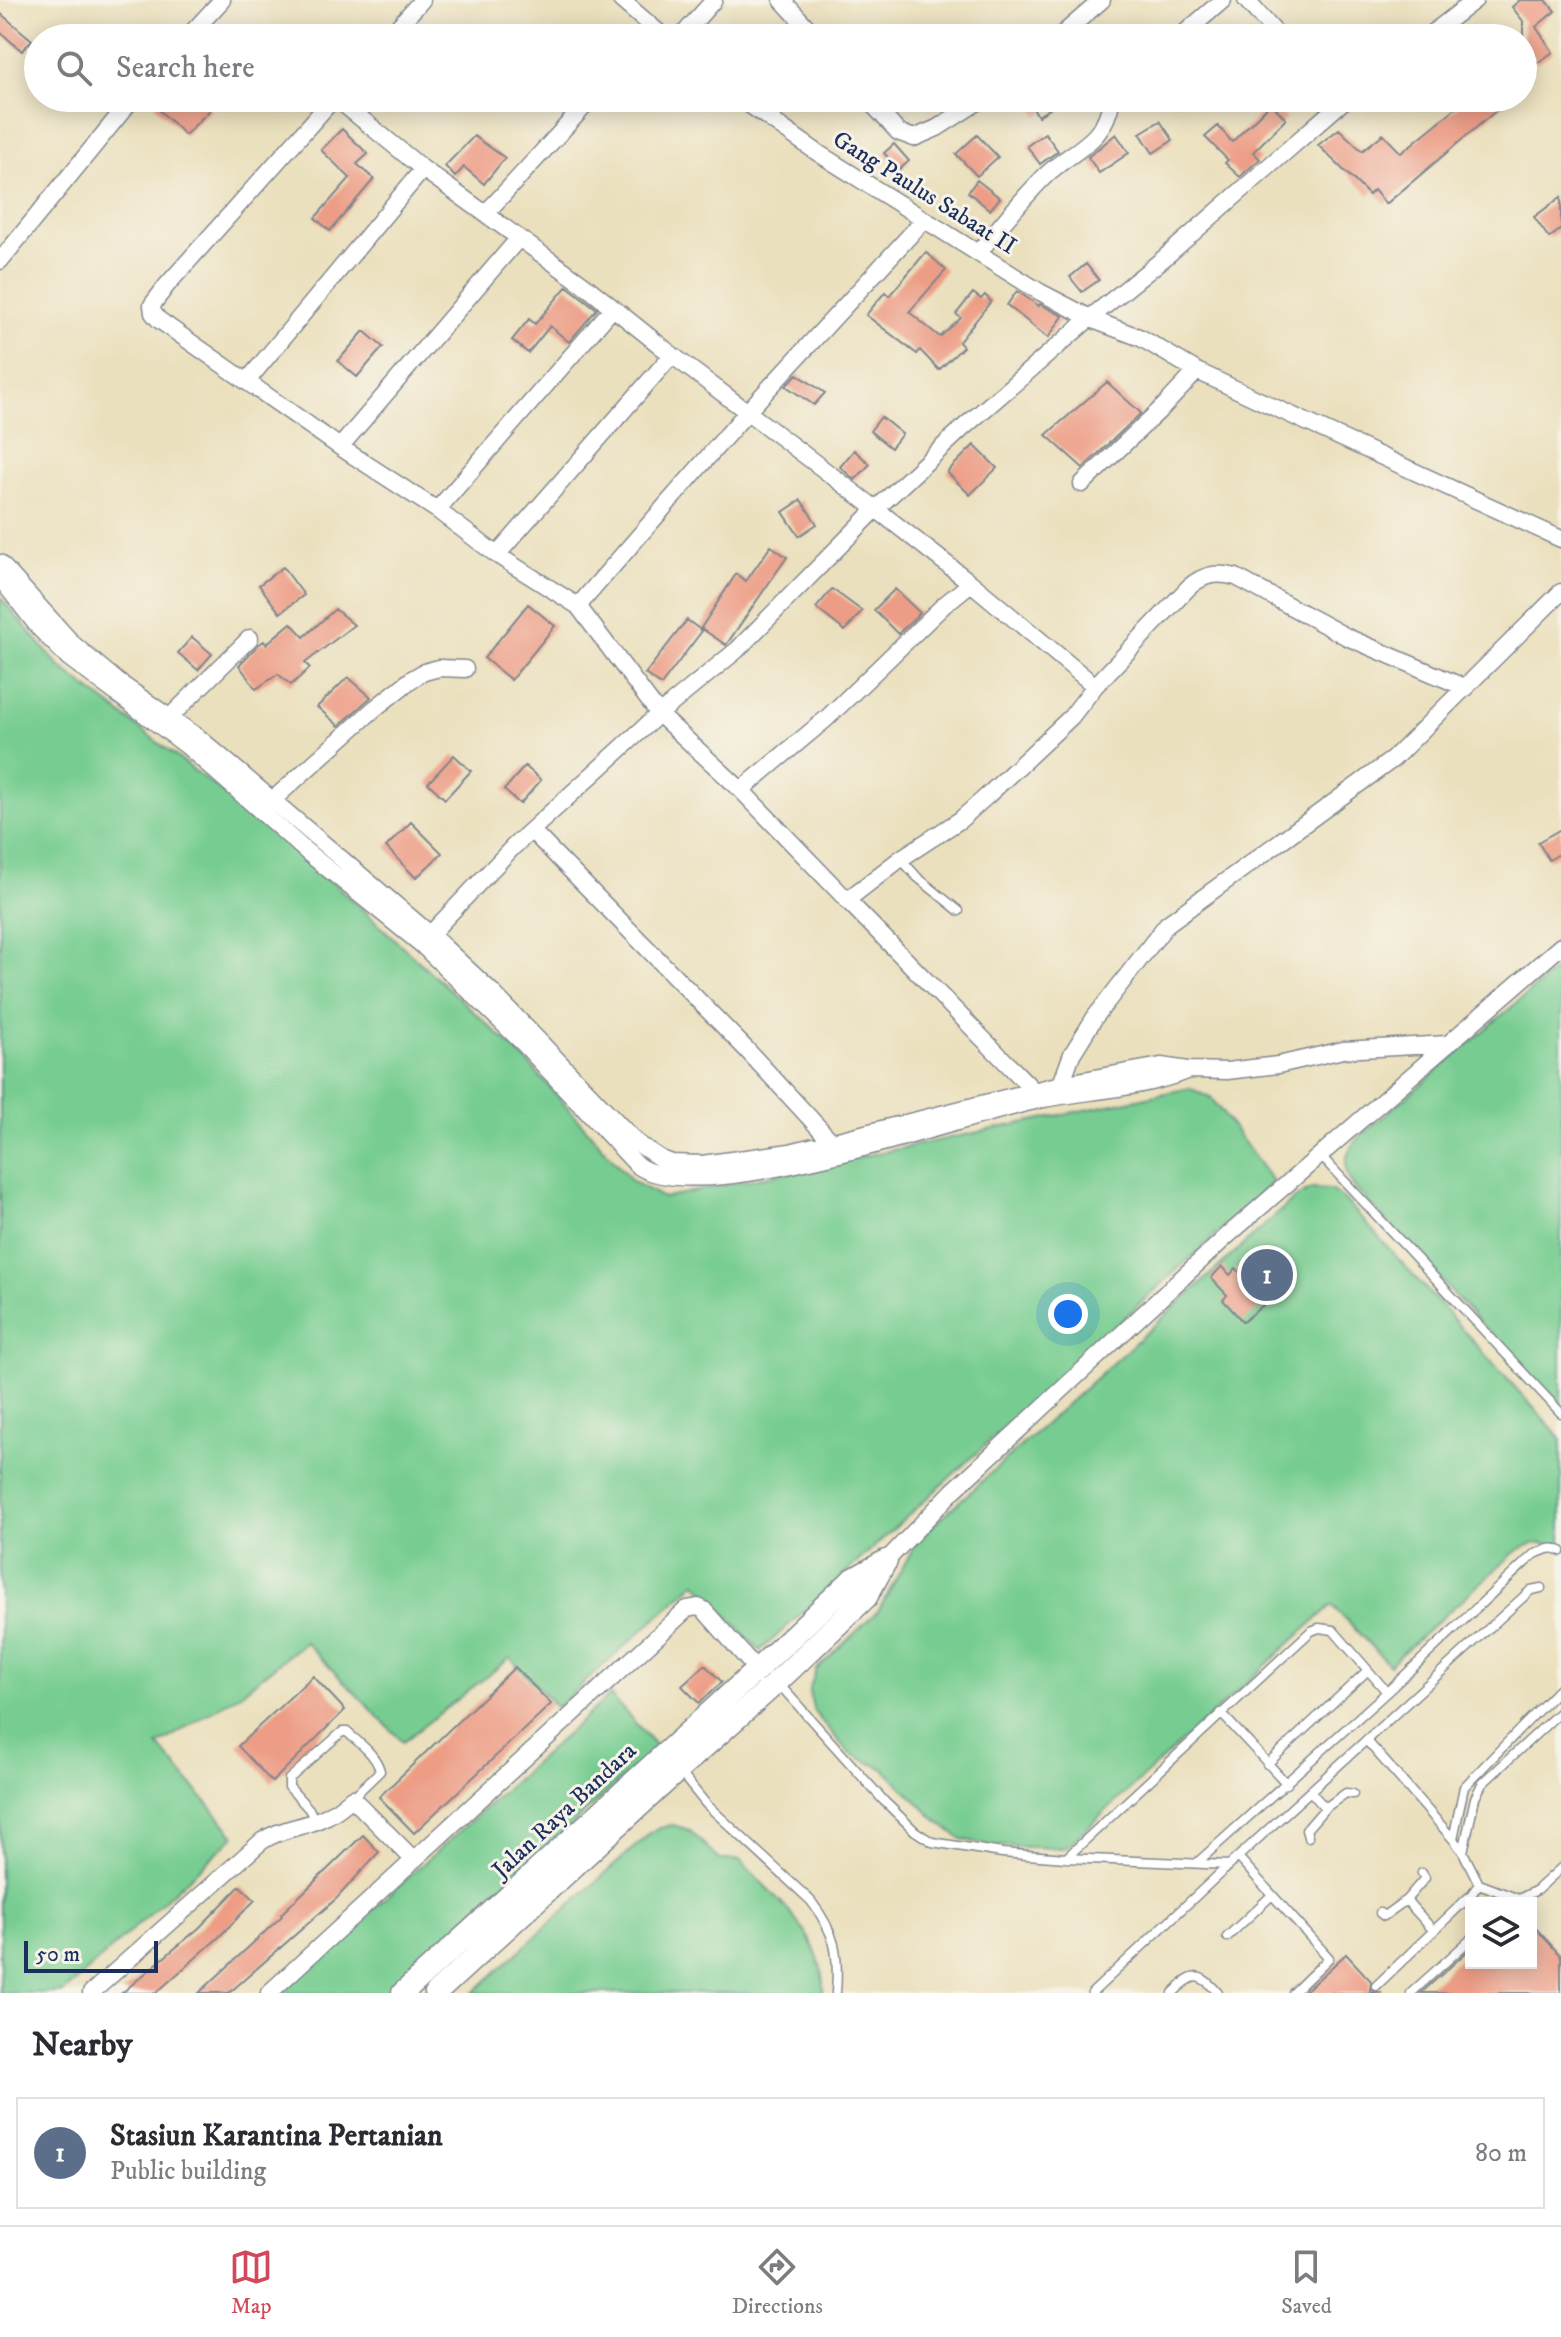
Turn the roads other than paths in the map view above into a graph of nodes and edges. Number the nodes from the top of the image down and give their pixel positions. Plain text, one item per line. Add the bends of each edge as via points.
1 (222, 0) edge
2 (422, 0) edge
3 (621, 0) edge
4 (714, 0) edge
5 (782, 0) edge
6 (1102, 0) edge
7 (1223, 0) edge
8 (1246, 0) edge
9 (1475, 0) edge
10 (200, 24) edge
11 (401, 24) edge
12 (644, 24) edge
13 (693, 24) edge
14 (804, 24) edge
15 (1074, 24) edge
16 (1195, 24) edge
17 (1267, 24) edge
18 (1444, 24) edge
19 (122, 112) edge
20 (322, 112) edge
21 (352, 112) edge
22 (579, 112) edge
23 (760, 112) edge
24 (880, 112) edge
25 (962, 112) edge
26 (1109, 112) edge
27 (1327, 112) edge
28 (423, 169) junction
29 (486, 213) junction
30 (924, 220) junction
31 (519, 238) junction
32 (979, 252) junction
33 (0, 261) edge
34 (613, 308) junction
35 (1090, 318) junction
36 (672, 355) junction
37 (1197, 371) junction
38 (248, 380) junction
39 (748, 411) junction
40 (340, 447) junction
41 (1082, 484) dead end
42 (876, 509) junction
43 (437, 510) junction
44 (1561, 539) edge
45 (497, 555) junction
46 (0, 563) edge
47 (0, 578) edge
48 (971, 583) junction
49 (1561, 592) edge
50 (578, 606) junction
51 (250, 638) dead end
52 (465, 669) dead end
53 (1095, 686) junction
54 (1466, 688) junction
55 (659, 714) junction
56 (171, 716) junction
57 (741, 790) junction
58 (268, 804) junction
59 (532, 831) junction
60 (900, 859) junction
61 (847, 900) junction
62 (959, 911) dead end
63 (426, 939) junction
64 (1561, 946) edge
65 (1448, 1044) junction
66 (1061, 1090) junction
67 (1038, 1095) junction
68 (831, 1141) junction
69 (1319, 1154) junction
70 (1561, 1413) edge
71 (1561, 1551) edge
72 (886, 1561) joint
73 (1541, 1588) dead end
74 (1367, 1671) junction
75 (765, 1673) junction
76 (1561, 1687) edge
77 (1387, 1692) junction
78 (1561, 1711) edge
79 (1221, 1713) junction
80 (1367, 1741) junction
81 (1267, 1764) junction
82 (678, 1770) junction
83 (1287, 1784) junction
84 (1311, 1792) junction
85 (1353, 1794) dead end
86 (352, 1798) junction
87 (1325, 1808) junction
88 (315, 1822) junction
89 (1308, 1837) dead end
90 (1453, 1839) junction
91 (1463, 1852) junction
92 (1238, 1857) junction
93 (1066, 1858) junction
94 (414, 1860) junction
95 (1198, 1862) junction
96 (1229, 1865) junction
97 (1561, 1868) edge
98 (1422, 1873) dead end
99 (1479, 1884) junction
100 (1272, 1895) junction
101 (1505, 1897) edge
102 (1522, 1897) edge
103 (1406, 1900) junction
104 (1380, 1913) dead end
105 (1433, 1930) junction
106 (1227, 1937) dead end
107 (1465, 1944) edge
108 (1376, 1986) dead end
109 (442, 1991) edge
110 (91, 1993) edge
111 (269, 1993) edge
112 (403, 1993) edge
113 (836, 1993) edge
114 (1092, 1993) edge
115 (1173, 1993) edge
116 (1218, 1993) edge
117 (1293, 1993) edge
118 (1411, 1993) edge

1 - 10 street
2 - 11 street
3 - 12 street
4 - 13 street
5 - 14 street
6 - 15 street
7 - 16 street
8 - 17 street
9 - 18 street
19 - 33 street
20 - 38 street via 152,305 159,320
21 - 28 street
22 - 29 street
23 - 30 street, Gang Paulus Sabaat II
24 - 25 street via 898,132 914,138
26 - 32 street via 1088,144 1048,173
27 - 35 street
28 - 29 street
28 - 38 street
29 - 31 street
30 - 32 street, Gang Paulus Sabaat II
30 - 39 street
31 - 34 street
31 - 40 street
32 - 35 street, Gang Paulus Sabaat II
34 - 36 street
34 - 43 street
35 - 37 street, Gang Paulus Sabaat II via 1141,338
35 - 42 street
36 - 39 street
36 - 45 street
37 - 41 street
37 - 44 street, Gang Paulus Sabaat II
38 - 40 street
39 - 42 street
39 - 50 street
40 - 43 street
42 - 48 street
42 - 55 street via 737,650
43 - 45 street
45 - 50 street
46 - 56 street via 74,645
47 - 58 street via 69,658
48 - 53 street
48 - 57 street via 826,719
49 - 54 street
50 - 55 street
51 - 56 street
52 - 58 street via 439,668 412,679
53 - 54 street via 1189,587 1222,573 1347,637
53 - 60 street via 1028,760 960,820
54 - 66 street via 1393,759 1167,924 1095,1017 1072,1054
55 - 57 street
55 - 59 street
56 - 58 street
57 - 61 street
58 - 63 street
59 - 63 street
59 - 68 street
60 - 61 street
60 - 62 lane
61 - 67 street
63 - 67 street via 637,1165 655,1176 696,1179 794,1165
63 - 68 street via 491,991 650,1154 672,1163 702,1164
64 - 65 street
65 - 66 street via 1343,1050 1227,1071 1161,1066
65 - 69 street
66 - 67 street
67 - 68 street
69 - 70 lane
69 - 72 street via 953,1491
71 - 77 lane via 1545,1549 1533,1555
72 - 75 main road via 852,1580
73 - 80 lane via 1531,1590
74 - 77 lane
74 - 79 lane via 1333,1630 1319,1628
74 - 81 lane
75 - 82 main road, Jalan Raya Bandara
75 - 93 lane via 884,1801 932,1842
75 - 94 street via 704,1610 687,1609
75 - 112 main road, Jalan Raya Bandara
76 - 90 lane via 1464,1787
77 - 83 lane
78 - 91 lane via 1482,1784
79 - 81 lane
79 - 93 lane
80 - 84 lane
80 - 90 lane
81 - 83 lane
82 - 109 main road, Jalan Raya Bandara
82 - 113 lane via 825,1919 838,1958
83 - 95 lane
84 - 87 lane
84 - 92 lane
85 - 87 lane via 1346,1793
86 - 88 street
86 - 88 lane via 380,1771 372,1755 342,1732 289,1779 289,1787
86 - 94 street
87 - 89 lane via 1306,1830
88 - 110 street via 262,1841
90 - 91 lane
91 - 99 lane
92 - 96 lane
92 - 100 lane
93 - 95 lane
94 - 111 street
95 - 96 lane
96 - 114 lane
97 - 102 lane
98 - 103 lane via 1425,1878
99 - 101 lane
99 - 105 lane
100 - 106 lane
100 - 117 lane via 1329,1958
103 - 104 lane via 1384,1916
103 - 105 lane
105 - 108 lane
107 - 118 lane
115 - 116 lane via 1198,1976

